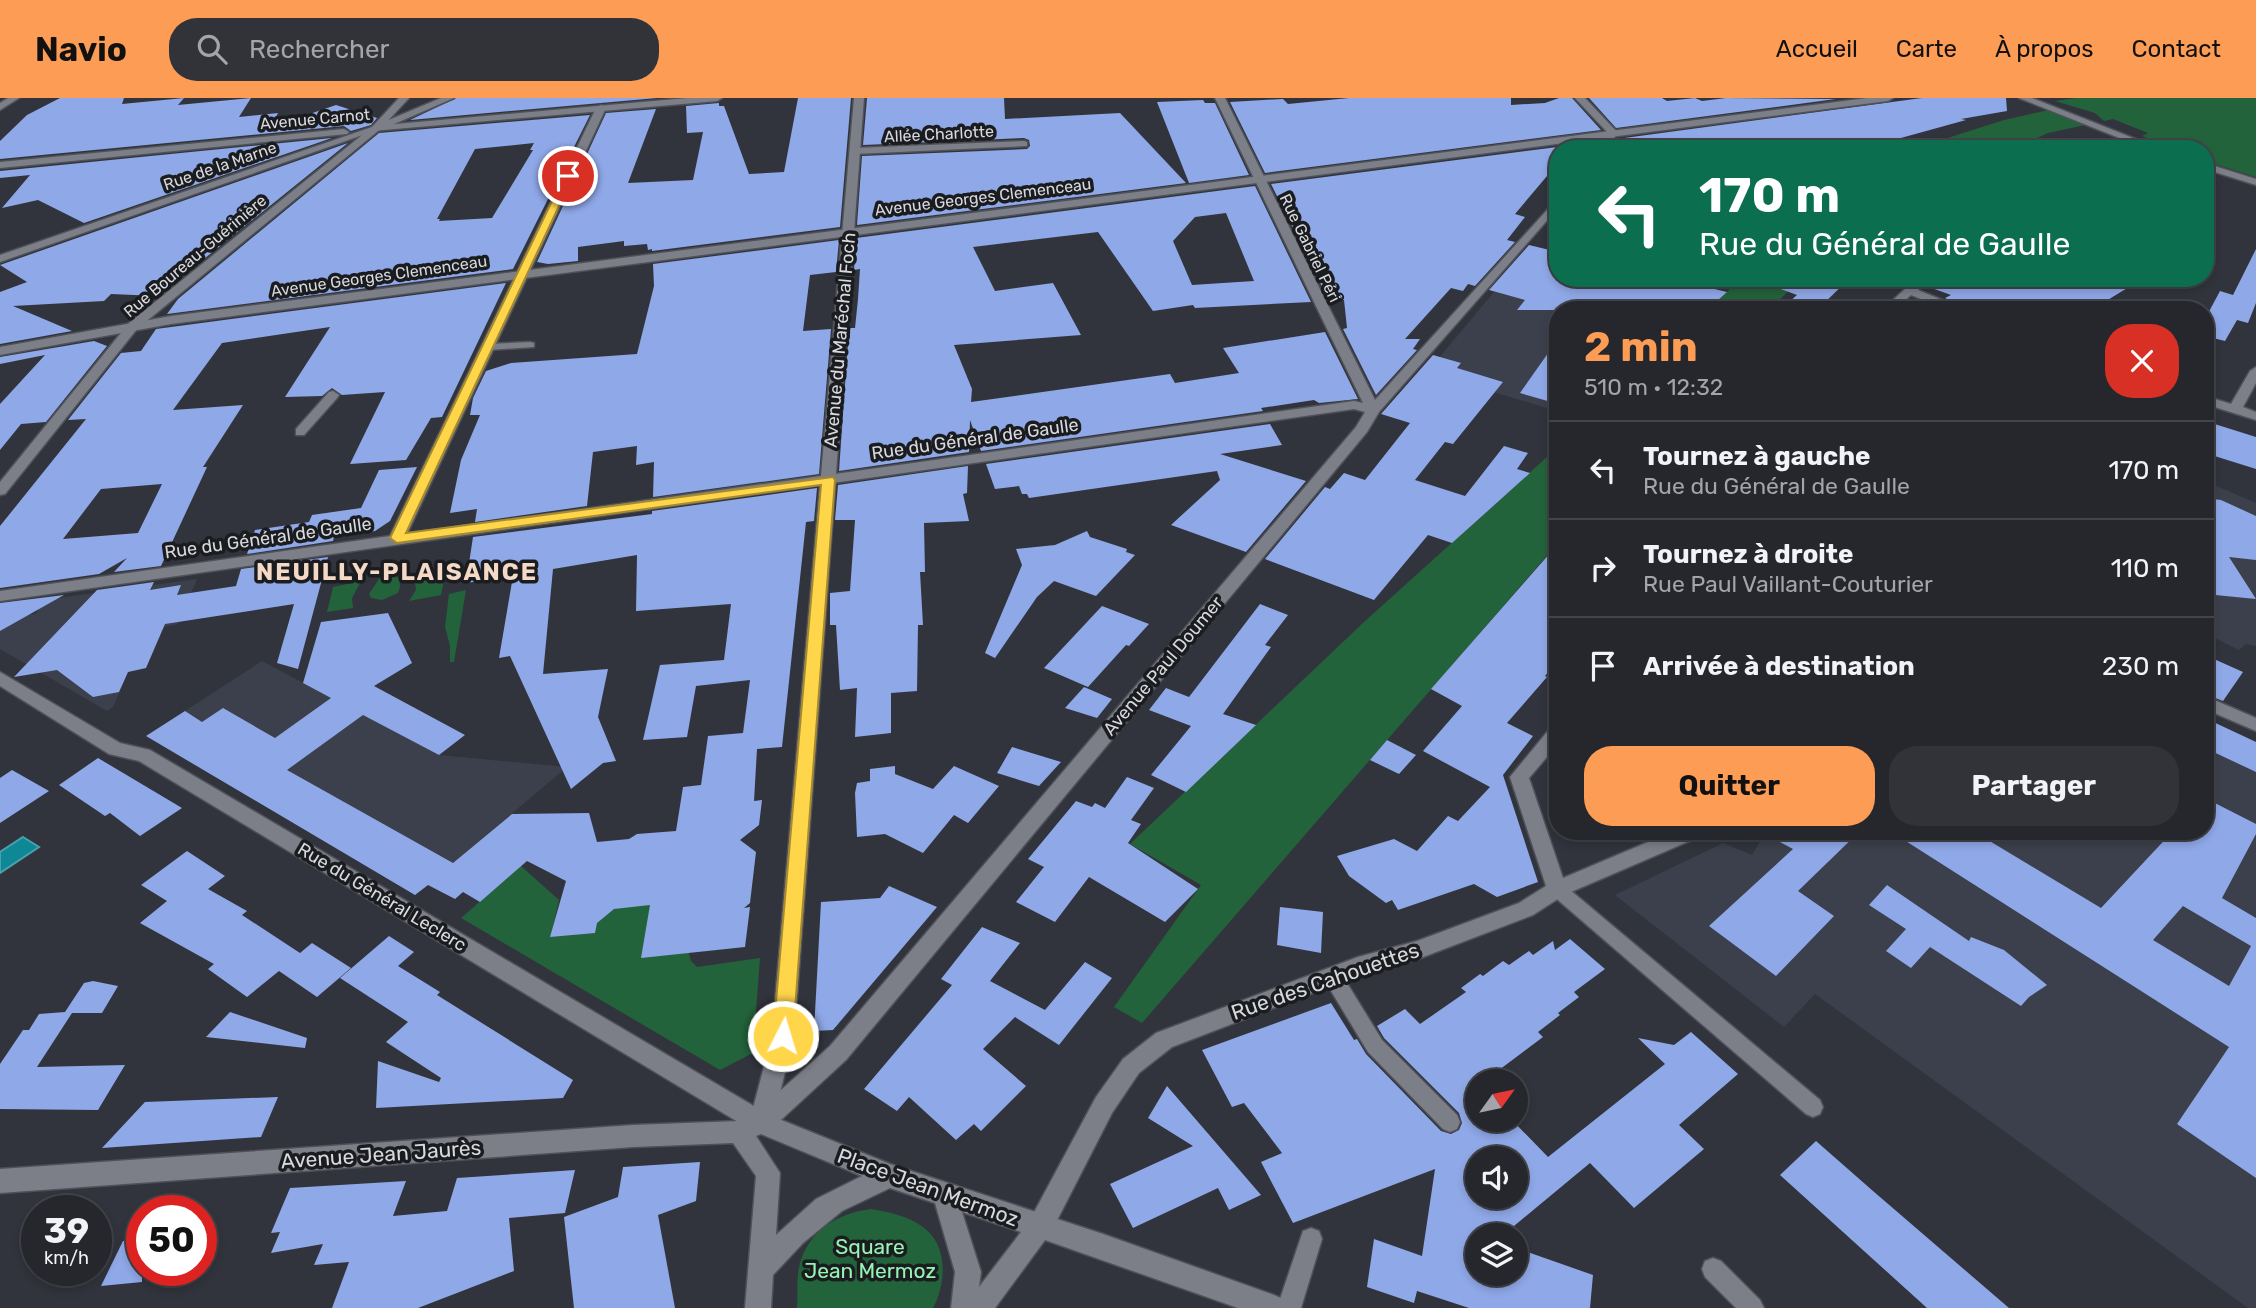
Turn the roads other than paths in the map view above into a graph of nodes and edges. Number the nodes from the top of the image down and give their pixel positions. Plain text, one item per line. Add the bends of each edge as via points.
1 (14, 98) edge
2 (404, 98) edge
3 (449, 98) edge
4 (718, 98) edge
5 (859, 98) edge
6 (1220, 98) edge
7 (1580, 98) edge
8 (1888, 98) edge
9 (2024, 98) edge
10 (0, 107) edge
11 (600, 108) junction
12 (375, 129) junction
13 (1613, 133) junction
14 (1559, 140) edge
15 (1607, 140) edge
16 (2133, 140) edge
17 (1549, 141) edge
18 (1024, 144) dead end
19 (855, 152) junction
20 (0, 165) edge
21 (2214, 169) edge
22 (1258, 179) junction
23 (2256, 182) edge
24 (1549, 211) edge
25 (849, 230) junction
26 (0, 259) edge
27 (522, 274) junction
28 (1912, 287) edge
29 (1908, 290) junction
30 (1897, 301) edge
31 (1937, 301) edge
32 (133, 326) junction
33 (530, 345) dead end
34 (489, 347) junction
35 (0, 351) edge
36 (2256, 371) edge
37 (333, 395) dead end
38 (2214, 403) edge
39 (2235, 410) junction
40 (1373, 411) junction
41 (2256, 416) edge
42 (300, 432) dead end
43 (828, 480) junction
44 (0, 491) edge
45 (397, 538) junction
46 (0, 596) edge
47 (0, 678) edge
48 (2214, 705) edge
49 (2254, 721) edge
50 (1549, 741) edge
51 (1673, 840) edge
52 (1558, 889) junction
53 (1332, 976) junction
54 (1813, 1107) dead end
55 (1450, 1122) dead end
56 (750, 1128) junction
57 (890, 1176) junction
58 (0, 1181) edge
59 (945, 1195) junction
60 (1040, 1227) junction
61 (1311, 1239) dead end
62 (1713, 1269) dead end
63 (761, 1270) junction
64 (1263, 1306) edge
65 (758, 1308) edge
66 (964, 1308) edge
67 (979, 1308) edge
68 (1289, 1308) edge
69 (1752, 1308) edge

1 - 10 street
2 - 12 street
3 - 12 street, Rue de la Marne
4 - 11 street, Avenue Carnot
5 - 19 street, Avenue du Maréchal Foch
6 - 22 street, Rue Gabriel Péri
7 - 13 street
8 - 13 street, Avenue Georges Clemenceau
9 - 16 street
11 - 12 street, Avenue Carnot
11 - 27 street
12 - 20 street, Avenue Carnot
12 - 26 street, Rue de la Marne
12 - 32 street, Rue Boureau-Guérinière
13 - 14 street, Avenue Georges Clemenceau
13 - 15 street
17 - 22 street, Avenue Georges Clemenceau
18 - 19 lane, Allée Charlotte
19 - 25 street, Avenue du Maréchal Foch
21 - 23 street
22 - 25 street, Avenue Georges Clemenceau
22 - 40 street, Rue Gabriel Péri
24 - 40 street, Avenue Paul Doumer
25 - 27 street, Avenue Georges Clemenceau
25 - 43 street, Avenue du Maréchal Foch
27 - 32 street, Avenue Georges Clemenceau
27 - 34 street
28 - 29 street
29 - 30 street
29 - 31 street
32 - 35 street, Avenue Georges Clemenceau
32 - 44 street, Rue Boureau-Guérinière
33 - 34 lane
34 - 45 street
36 - 39 street
37 - 42 lane
38 - 39 street
39 - 41 street
40 - 43 street, Rue du Général de Gaulle via 1354,405
40 - 56 street, Avenue Paul Doumer via 838,1053
43 - 45 street, Rue du Général de Gaulle
43 - 56 street, Avenue du Maréchal Foch via 783,1036
45 - 46 street, Rue du Général de Gaulle
47 - 56 street, Rue du Général Leclerc via 115,749 144,755
48 - 49 street
50 - 52 street via 1519,777
51 - 52 street, Rue des Cahouettes
52 - 53 street, Rue des Cahouettes via 1526,909
52 - 54 lane
53 - 55 lane via 1375,1046
53 - 60 street, Rue des Cahouettes via 1164,1040 1131,1066 1104,1105
56 - 57 street, Place Jean Mermoz
56 - 58 street, Avenue Jean Jaurès
56 - 63 street via 768,1173
57 - 59 street, Place Jean Mermoz
57 - 63 street via 817,1213
59 - 60 street, Place Jean Mermoz
59 - 66 street via 968,1272
60 - 64 street
60 - 67 street, Place Jean Mermoz
61 - 68 lane
62 - 69 lane
63 - 65 street

